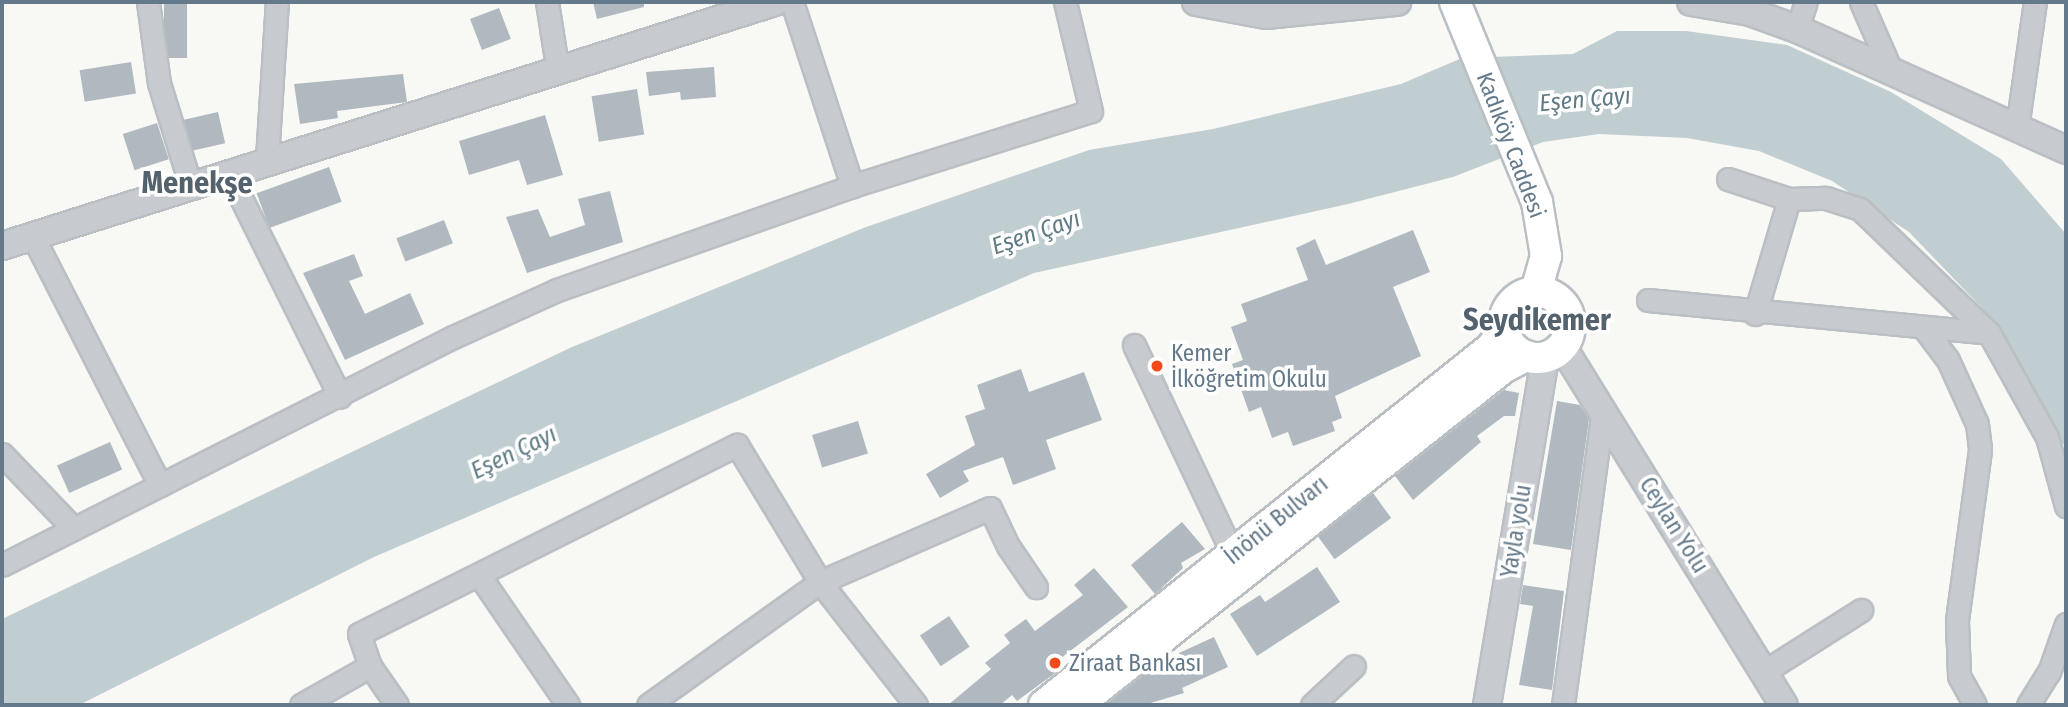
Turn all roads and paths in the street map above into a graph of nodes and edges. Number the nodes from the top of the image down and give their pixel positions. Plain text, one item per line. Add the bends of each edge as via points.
1 (148, 2) edge
2 (276, 2) edge
3 (547, 2) edge
4 (775, 2) edge
5 (792, 2) edge
6 (1065, 2) edge
7 (1196, 2) edge
8 (1397, 2) edge
9 (1455, 2) edge
10 (1691, 2) edge
11 (1806, 2) edge
12 (1861, 2) edge
13 (2035, 2) edge
14 (1797, 29) junction
15 (558, 72) junction
16 (1892, 73) junction
17 (2017, 128) junction
18 (2066, 150) edge
19 (267, 159) junction
20 (228, 172) junction
21 (1728, 179) dead end
22 (190, 184) junction
23 (852, 186) junction
24 (1789, 199) junction
25 (32, 235) junction
26 (2, 246) edge
27 (1536, 292) junction
28 (1648, 300) dead end
29 (1755, 314) junction
30 (1923, 327) junction
31 (1504, 331) junction
32 (1989, 332) junction
33 (1134, 345) dead end
34 (1544, 353) junction
35 (340, 397) junction
36 (1602, 410) junction
37 (2, 454) edge
38 (160, 485) junction
39 (2066, 506) edge
40 (73, 528) junction
41 (1240, 563) junction
42 (2, 565) edge
43 (480, 575) junction
44 (820, 582) junction
45 (1035, 587) dead end
46 (1861, 610) dead end
47 (2066, 624) edge
48 (370, 666) junction
49 (1354, 666) dead end
50 (1765, 671) junction
51 (301, 705) edge
52 (397, 705) edge
53 (568, 705) edge
54 (648, 705) edge
55 (916, 705) edge
56 (1044, 705) edge
57 (1076, 705) edge
58 (1312, 705) edge
59 (1488, 705) edge
60 (1563, 705) edge
61 (1784, 705) edge
62 (1975, 705) edge
63 (2028, 705) edge

1 - 22 street via 159,83
2 - 19 street
3 - 15 street
4 - 15 street
5 - 23 street
6 - 23 street via 1091,111
7 - 8 street via 1266,15
9 - 27 main road, Kadıköy Caddesi via 1537,202 1546,256
10 - 14 street via 1750,12
11 - 14 street
12 - 16 street
13 - 17 street
14 - 16 street
15 - 19 street
16 - 17 street
17 - 18 street
19 - 20 street
20 - 22 street
20 - 35 street
21 - 24 street
22 - 25 street
23 - 35 street via 556,290 453,337
24 - 29 street
24 - 32 street via 1826,198 1860,209
25 - 26 street
25 - 38 street
27 - 31 main road via 1515,300 1504,320
27 - 34 main road via 1547,293 1565,307 1570,327
28 - 29 street
29 - 30 street
30 - 32 street
30 - 62 street via 1948,359 1977,424 1980,450 1958,621 1959,676
31 - 34 main road via 1516,350
31 - 41 main road, İnönü Bulvarı via 1491,348
32 - 39 street via 2047,437
33 - 41 street
34 - 36 street, Ceylan Yolu
34 - 41 main road, İnönü Bulvarı via 1503,368
34 - 59 street, Yayla yolu
35 - 38 street
36 - 50 street, Ceylan Yolu
36 - 60 street
37 - 40 street
38 - 40 street
40 - 42 street
41 - 56 main road, İnönü Bulvarı
41 - 57 main road, İnönü Bulvarı
43 - 44 street via 737,445
43 - 48 street via 359,634
43 - 53 street
44 - 45 street via 990,508
44 - 54 street
44 - 55 street
46 - 50 street
47 - 63 street via 2049,672
48 - 51 street
48 - 52 street
49 - 58 street
50 - 61 street, Ceylan Yolu

